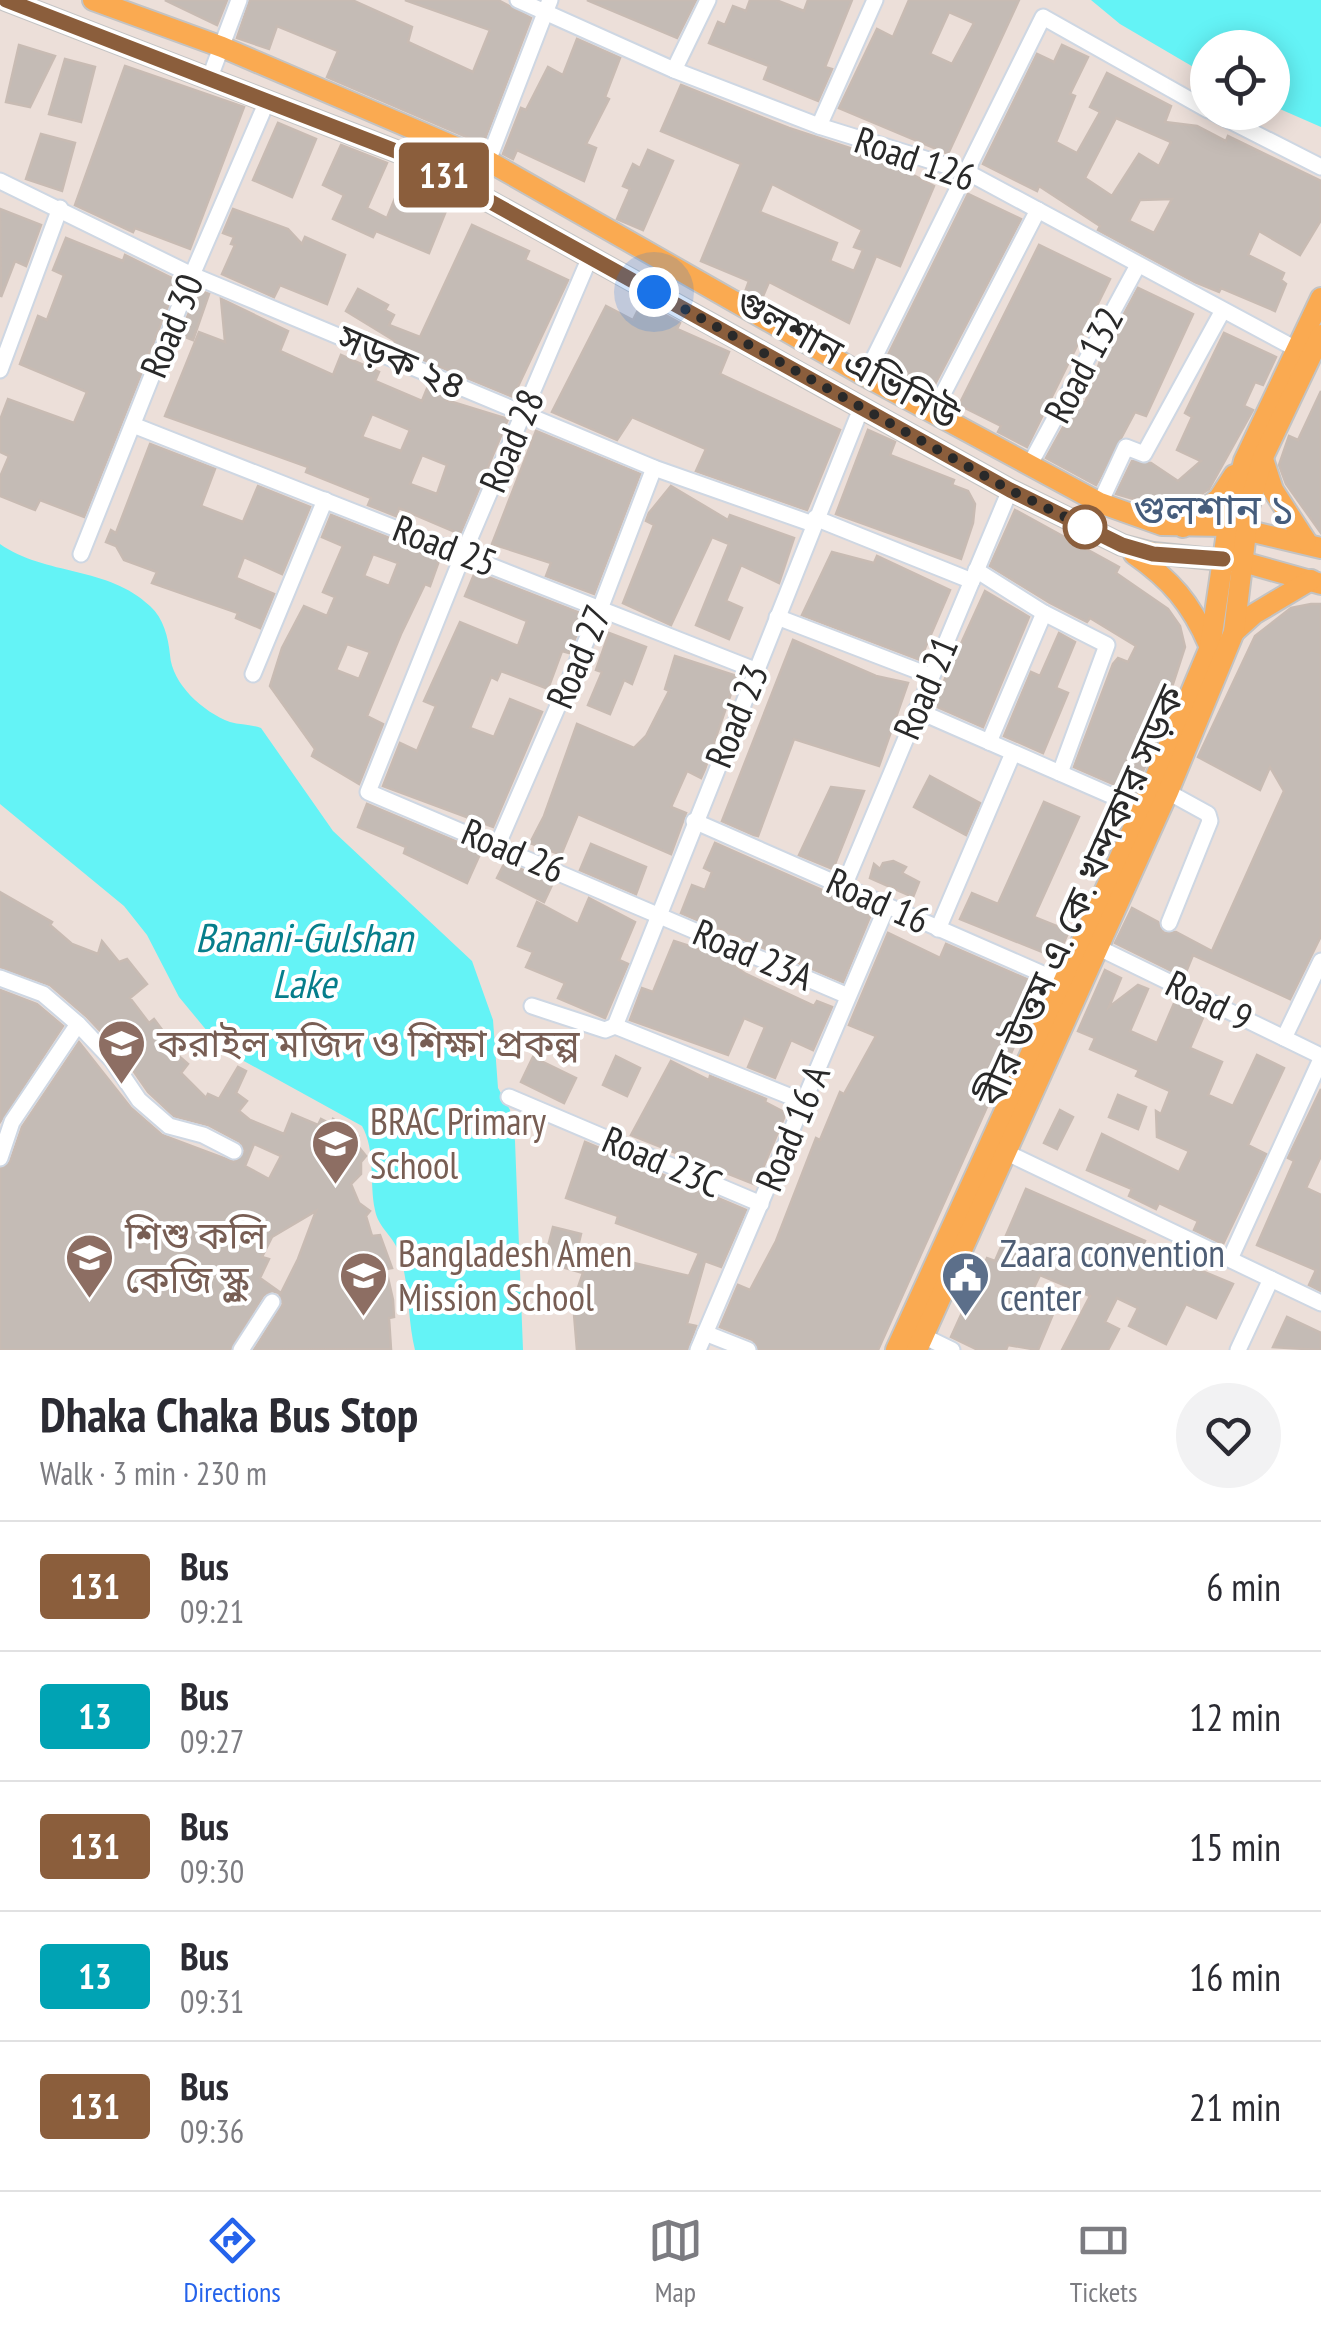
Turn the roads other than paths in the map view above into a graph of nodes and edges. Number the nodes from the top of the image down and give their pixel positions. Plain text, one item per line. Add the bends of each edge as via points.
1 (6, 0) edge
2 (93, 0) edge
3 (239, 0) edge
4 (518, 0) edge
5 (708, 0) edge
6 (875, 0) edge
7 (548, 7) edge
8 (222, 47) junction
9 (674, 70) junction
10 (210, 77) junction
11 (268, 99) junction
12 (1190, 100) edge
13 (819, 126) junction
14 (1251, 130) edge
15 (1260, 130) edge
16 (488, 161) junction
17 (1321, 163) edge
18 (966, 172) junction
19 (0, 181) edge
20 (60, 208) junction
21 (1038, 210) junction
22 (590, 257) junction
23 (1138, 265) junction
24 (192, 275) junction
25 (1321, 298) edge
26 (1222, 312) junction
27 (1321, 336) edge
28 (1298, 350) junction
29 (0, 370) edge
30 (865, 376) junction
31 (862, 406) junction
32 (524, 413) junction
33 (933, 413) junction
34 (133, 425) junction
35 (1253, 459) junction
36 (1030, 466) junction
37 (654, 468) junction
38 (1010, 490) junction
39 (325, 500) junction
40 (1100, 503) junction
41 (814, 521) junction
42 (1183, 527) junction
43 (1237, 528) junction
44 (1313, 544) edge
45 (1122, 545) junction
46 (464, 552) junction
47 (81, 554) dead end
48 (1233, 560) junction
49 (974, 576) junction
50 (1316, 582) edge
51 (600, 609) junction
52 (1044, 614) junction
53 (776, 617) junction
54 (1234, 632) junction
55 (1210, 647) junction
56 (755, 670) junction
57 (253, 674) dead end
58 (931, 676) junction
59 (916, 710) junction
60 (989, 742) junction
61 (1013, 753) junction
62 (1060, 773) junction
63 (368, 792) joint
64 (1168, 792) junction
65 (1142, 808) junction
66 (694, 821) junction
67 (498, 844) junction
68 (844, 886) junction
69 (887, 906) junction
70 (657, 913) junction
71 (1168, 923) dead end
72 (938, 928) junction
73 (1097, 947) junction
74 (1321, 961) edge
75 (0, 978) edge
76 (1061, 982) junction
77 (848, 996) junction
78 (532, 1006) dead end
79 (78, 1024) junction
80 (615, 1026) junction
81 (1284, 1038) junction
82 (1321, 1057) edge
83 (508, 1097) dead end
84 (804, 1102) junction
85 (999, 1148) junction
86 (234, 1151) dead end
87 (0, 1158) edge
88 (760, 1204) junction
89 (1230, 1259) junction
90 (1271, 1279) junction
91 (272, 1302) dead end
92 (1321, 1303) edge
93 (705, 1332) junction
94 (915, 1338) edge
95 (241, 1350) edge
96 (698, 1350) edge
97 (748, 1350) edge
98 (896, 1350) edge
99 (952, 1350) edge
100 (1238, 1350) edge

1 - 10 main road, গুলশান এভিনিউ
2 - 8 main road, গুলশান এভিনিউ
3 - 8 street
4 - 7 street, Road 126
5 - 9 street
6 - 13 street
7 - 9 street, Road 126
7 - 16 street
8 - 10 street
8 - 16 main road, গুলশান এভিনিউ
9 - 13 street, Road 126
10 - 11 main road, গুলশান এভিনিউ
11 - 22 main road, গুলশান এভিনিউ via 406,155
11 - 24 street, Road 30
12 - 18 street via 1043,17
13 - 18 street, Road 126
14 - 17 street
15 - 17 street
16 - 30 main road, গুলশান এভিনিউ
18 - 21 street, Road 126
18 - 30 street
19 - 20 street, সড়ক ২৪
20 - 24 street, সড়ক ২৪
20 - 29 street
21 - 23 street, Road 126
21 - 33 street
22 - 31 main road, গুলশান এভিনিউ
22 - 32 street, Road 28
23 - 26 street, Road 126
23 - 36 street, Road 132
24 - 32 street, সড়ক ২৪
24 - 34 street, Road 30
25 - 28 main road
26 - 28 street, Road 126
26 - 40 street via 1144,454 1126,447
27 - 35 main road
28 - 35 main road
30 - 33 main road, গুলশান এভিনিউ
31 - 38 main road, গুলশান এভিনিউ
31 - 41 street, Road 23
32 - 37 street, সড়ক ২৪
32 - 46 street, Road 28
33 - 36 main road, গুলশান এভিনিউ
34 - 39 street, Road 25
34 - 47 street, Road 30
35 - 42 main road
35 - 43 main road, বীর উত্তম এ. কে. খন্দকার সড়ক
35 - 44 main road
36 - 40 main road, গুলশান এভিনিউ
37 - 41 street, সড়ক ২৪
37 - 51 street, Road 27
38 - 45 main road, গুলশান এভিনিউ
38 - 49 street, Road 21
39 - 46 street, Road 25
39 - 57 street
40 - 42 main road, গুলশান এভিনিউ
41 - 49 street, সড়ক ২৪
41 - 53 street, Road 23
42 - 43 main road, গুলশান এভিনিউ
43 - 44 main road, গুলশান এভিনিউ
43 - 48 main road, বীর উত্তম এ. কে. খন্দকার সড়ক
45 - 48 main road, গুলশান এভিনিউ
45 - 55 main road via 1174,584
46 - 51 street, Road 25
46 - 63 street, Road 28
48 - 50 main road, গুলশান এভিনিউ
48 - 54 main road, বীর উত্তম এ. কে. খন্দকার সড়ক
48 - 55 main road, বীর উত্তম এ. কে. খন্দকার সড়ক
49 - 52 street, সড়ক ২৪
49 - 58 street, Road 21
50 - 54 main road
51 - 56 street, Road 25
51 - 67 street, Road 27
52 - 60 street
52 - 62 street, সড়ক ২৪ via 1108,645
53 - 56 street, Road 23
53 - 58 street
54 - 64 main road, বীর উত্তম এ. কে. খন্দকার সড়ক
55 - 65 main road, বীর উত্তম এ. কে. খন্দকার সড়ক
56 - 66 street, Road 23
58 - 59 street, Road 21
59 - 60 street
59 - 68 street, Road 21
60 - 61 street
61 - 62 street
61 - 72 street
62 - 65 street
63 - 67 street, Road 26
64 - 71 street via 1210,821
64 - 73 main road, বীর উত্তম এ. কে. খন্দকার সড়ক
65 - 76 main road, বীর উত্তম এ. কে. খন্দকার সড়ক
66 - 68 street, Road 16
66 - 70 street, Road 23
67 - 70 street, Road 26
68 - 69 street, Road 16
69 - 72 street, Road 16
69 - 77 street, Road 16 A
70 - 77 street, Road 23A
70 - 80 street, Road 23
72 - 76 street, Road 16
73 - 81 street, Road 9
73 - 85 main road, বীর উত্তম এ. কে. খন্দকার সড়ক
74 - 81 street
75 - 79 street via 43,994
76 - 85 main road, বীর উত্তম এ. কে. খন্দকার সড়ক
77 - 84 street, Road 16 A
78 - 80 street via 605,1030
79 - 86 street via 139,1100 169,1126
79 - 87 street via 12,1122
80 - 84 street
81 - 82 street, Road 9
82 - 89 street
83 - 88 street, Road 23C
84 - 88 street, Road 16 A
85 - 89 street
85 - 94 main road, বীর উত্তম এ. কে. খন্দকার সড়ক
88 - 93 street, Road 16 A
89 - 90 street
90 - 92 street
90 - 100 street
91 - 95 street
93 - 96 street, Road 16 A
93 - 97 street
94 - 98 main road, বীর উত্তম এ. কে. খন্দকার সড়ক
94 - 99 street

